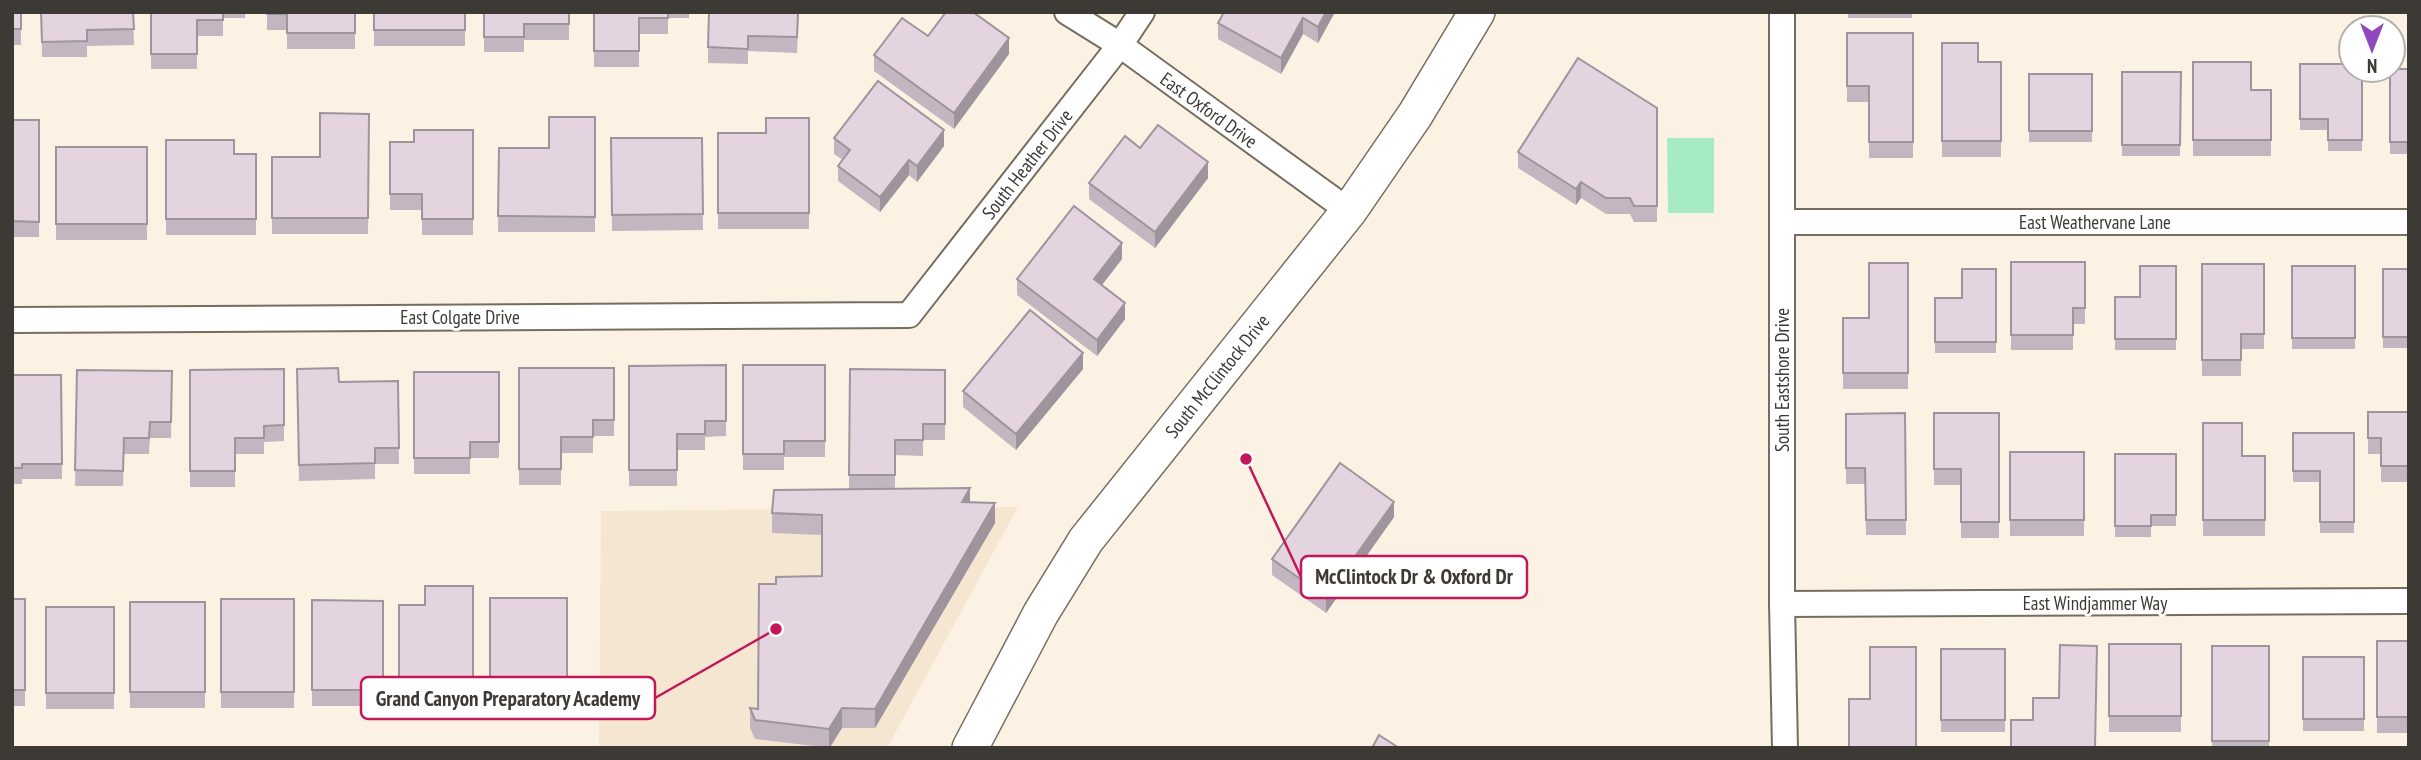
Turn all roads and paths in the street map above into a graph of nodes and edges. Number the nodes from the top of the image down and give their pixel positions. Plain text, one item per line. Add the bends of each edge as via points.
1 (1066, 12) edge
2 (1142, 12) edge
3 (1477, 12) edge
4 (1782, 12) edge
5 (1120, 46) junction
6 (1349, 211) junction
7 (1782, 222) junction
8 (2409, 222) edge
9 (909, 315) joint
10 (12, 320) edge
11 (2409, 601) edge
12 (1782, 604) junction
13 (970, 748) edge
14 (1785, 748) edge

1 - 5 street, East Oxford Drive
2 - 5 street, South Heather Drive
3 - 6 main road, South McClintock Drive via 1415,115
4 - 7 street, South Eastshore Drive
5 - 6 street, East Oxford Drive
5 - 9 street, South Heather Drive
6 - 13 main road, South McClintock Drive via 1086,540 1041,613
7 - 8 street, East Weathervane Lane
7 - 12 street, South Eastshore Drive
9 - 10 street, East Colgate Drive
11 - 12 street, East Windjammer Way
12 - 14 street, South Eastshore Drive

